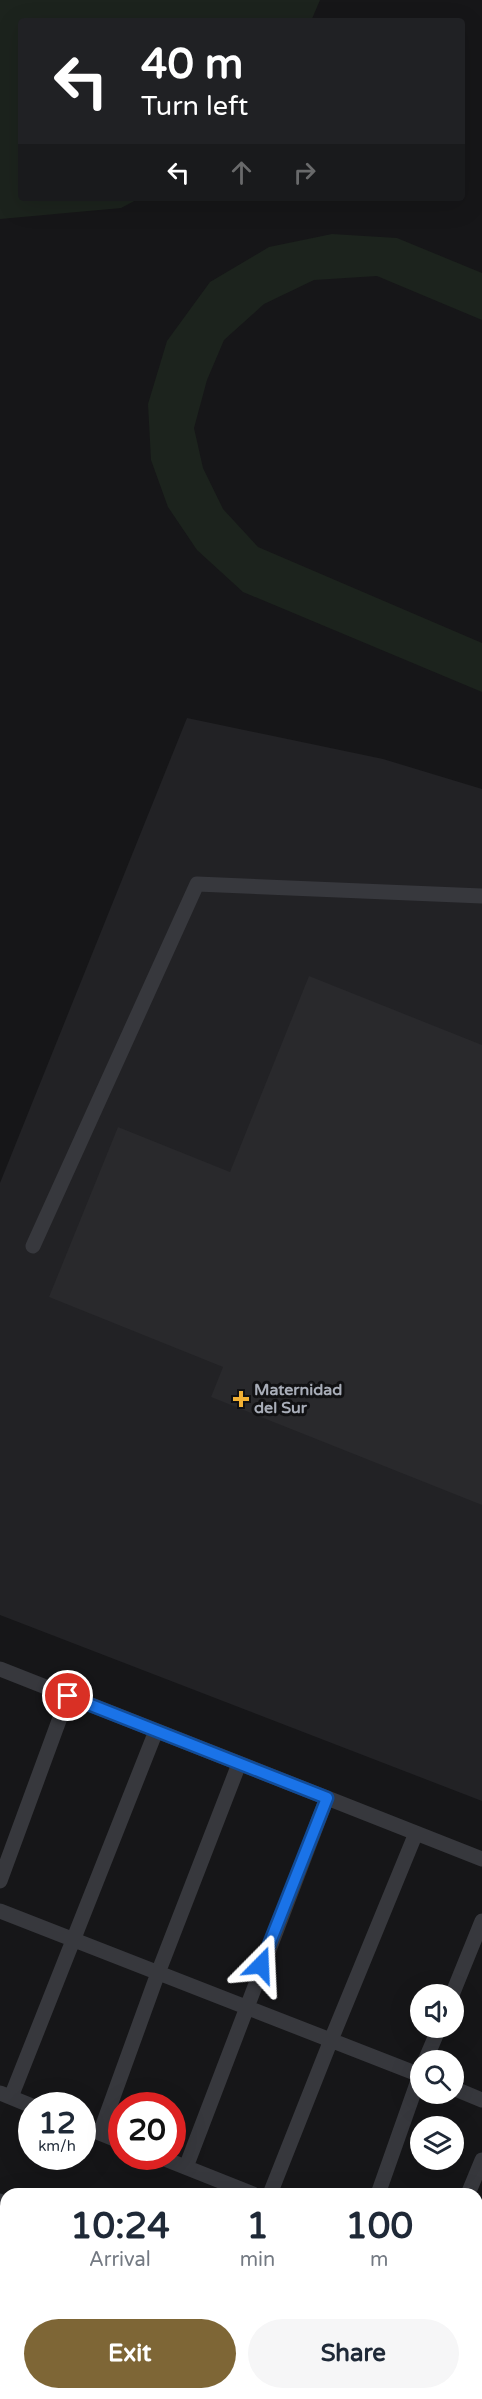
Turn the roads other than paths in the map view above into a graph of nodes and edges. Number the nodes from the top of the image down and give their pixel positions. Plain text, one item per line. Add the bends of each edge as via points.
1 (482, 896) edge
2 (33, 1246) dead end
3 (0, 1669) edge
4 (68, 1696) junction
5 (156, 1731) junction
6 (239, 1764) junction
7 (327, 1798) junction
8 (416, 1833) junction
9 (482, 1859) edge
10 (0, 1881) edge
11 (0, 1911) edge
12 (482, 1921) edge
13 (74, 1940) junction
14 (158, 1973) junction
15 (456, 1984) edge
16 (245, 2007) junction
17 (331, 2040) junction
18 (410, 2071) edge
19 (464, 2093) edge
20 (5, 2095) edge
21 (482, 2100) edge
22 (410, 2103) edge
23 (96, 2131) edge
24 (100, 2133) junction
25 (108, 2136) edge
26 (482, 2160) edge
27 (186, 2168) joint
28 (238, 2188) edge
29 (272, 2188) edge
30 (380, 2188) edge
31 (470, 2188) edge

1 - 2 lane via 196,884
3 - 4 lane
4 - 5 lane
4 - 10 lane
5 - 6 lane
5 - 13 lane
6 - 7 lane
6 - 14 lane
7 - 8 lane
7 - 16 lane
8 - 9 lane
8 - 17 lane
11 - 13 lane
12 - 15 lane
13 - 14 lane
13 - 20 lane
14 - 16 lane
14 - 24 lane
16 - 17 lane
16 - 27 lane
17 - 18 lane
17 - 29 lane
19 - 21 lane
22 - 30 lane
23 - 24 lane
24 - 25 lane
26 - 31 lane
27 - 28 lane

